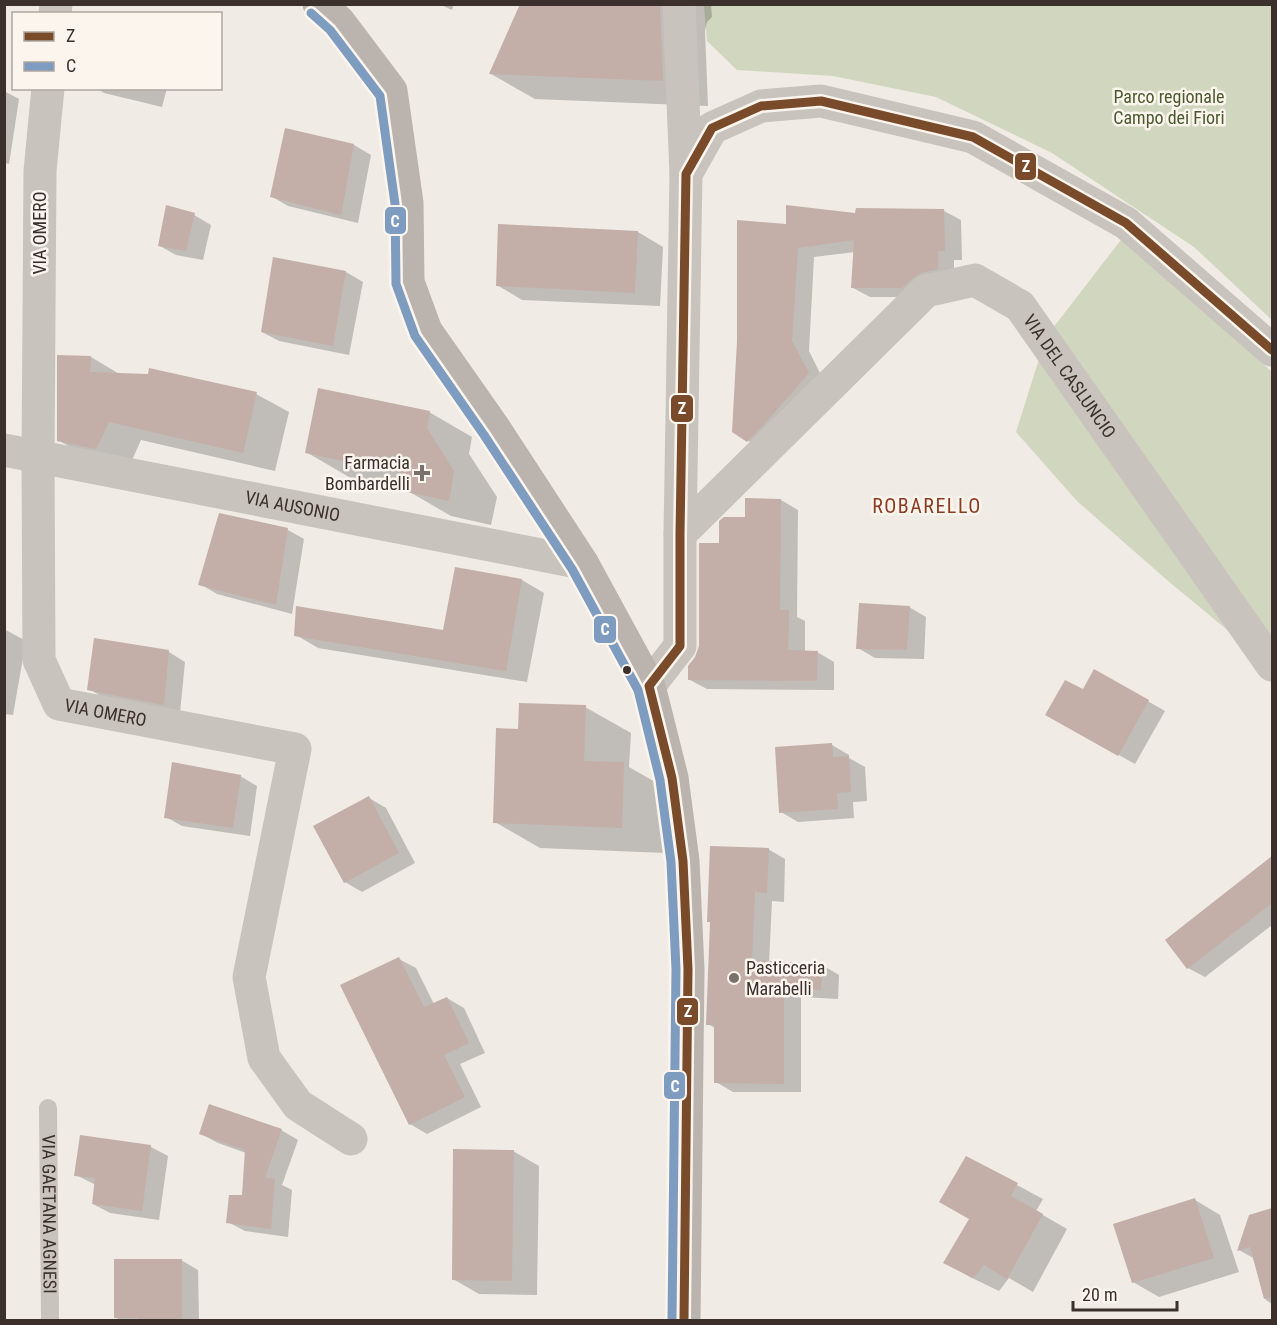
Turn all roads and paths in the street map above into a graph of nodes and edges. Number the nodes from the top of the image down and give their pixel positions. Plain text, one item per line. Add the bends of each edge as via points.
1 (319, 4) edge
2 (679, 4) edge
3 (48, 90) edge
4 (686, 174) junction
5 (1272, 350) edge
6 (4, 450) edge
7 (38, 458) junction
8 (680, 534) junction
9 (582, 563) junction
10 (1272, 665) edge
11 (649, 686) junction
12 (48, 1108) dead end
13 (351, 1139) dead end
14 (51, 1320) edge
15 (684, 1320) edge

1 - 9 main road via 339,22 391,91 407,203 408,282 426,331
2 - 4 street
3 - 7 street, VIA OMERO via 40,171
4 - 5 street via 712,128 761,106 820,101 973,137 1126,223
4 - 8 street
6 - 7 street, VIA AUSONIO
7 - 9 street, VIA AUSONIO
7 - 13 street, VIA OMERO via 39,660 59,704 295,749 249,977 264,1058 298,1105
8 - 10 street, VIA DEL CASLUNCIO via 926,291 975,280 1020,306
8 - 11 street via 680,646
9 - 11 main road
11 - 15 main road via 672,778 683,861 688,969
12 - 14 lane, VIA GAETANA AGNESI

